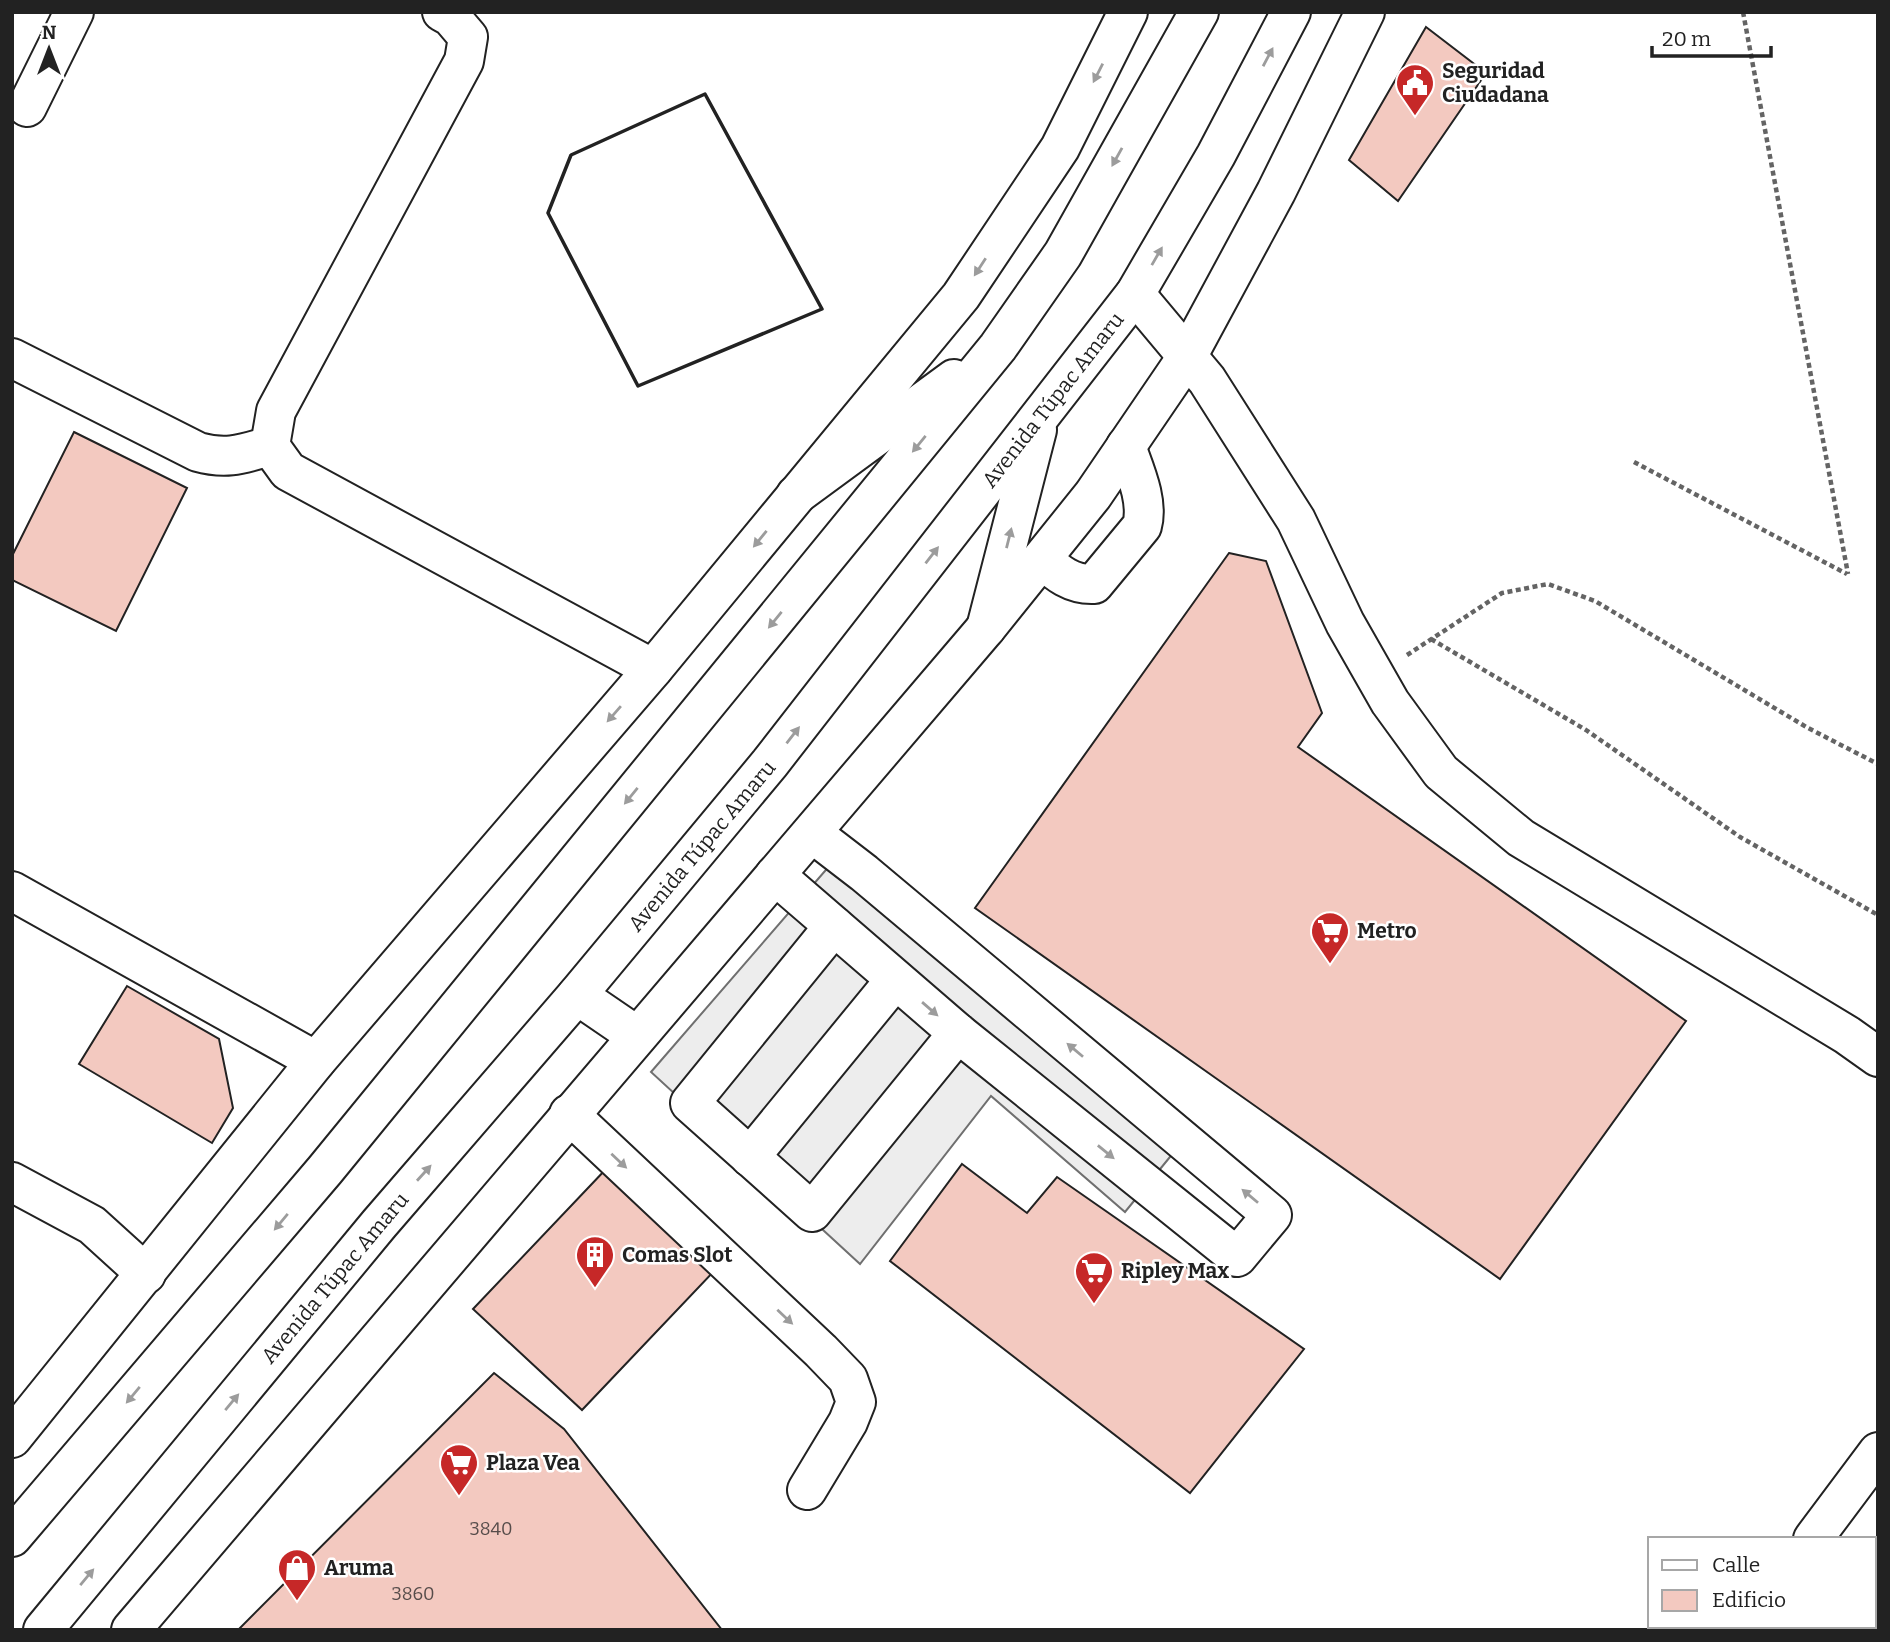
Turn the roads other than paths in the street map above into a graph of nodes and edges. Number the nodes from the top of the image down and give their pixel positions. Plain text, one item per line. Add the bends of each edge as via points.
1 (74, 12) edge
2 (442, 12) edge
3 (1128, 12) edge
4 (1199, 12) edge
5 (1292, 12) edge
6 (1366, 12) edge
7 (27, 107) dead end
8 (1135, 294) junction
9 (998, 347) junction
10 (1187, 356) junction
11 (12, 358) edge
12 (1040, 417) junction
13 (270, 446) junction
14 (1126, 446) junction
15 (796, 495) junction
16 (1042, 559) junction
17 (986, 628) junction
18 (653, 669) junction
19 (812, 833) junction
20 (775, 875) junction
21 (12, 891) edge
22 (834, 926) junction
23 (895, 980) junction
24 (578, 995) junction
25 (958, 1033) junction
26 (637, 1037) junction
27 (1878, 1057) edge
28 (316, 1061) junction
29 (569, 1114) junction
30 (750, 1157) junction
31 (12, 1182) edge
32 (146, 1274) junction
33 (12, 1438) edge
34 (1878, 1452) edge
35 (807, 1490) dead end
36 (12, 1537) edge
37 (1815, 1537) edge
38 (43, 1630) edge
39 (131, 1630) edge

1 - 7 main road
2 - 13 main road via 468,37 464,61 276,411
3 -> 15 main road via 1060,148 961,296
4 -> 9 main road via 1063,254
8 -> 5 main road, Avenida Túpac Amaru
6 - 10 main road
8 - 10 main road
8 - 12 main road, Avenida Túpac Amaru
9 - 15 main road
9 -> 36 main road via 325,1170
10 - 14 main road
10 - 27 main road via 1296,520 1374,676 1441,772 1521,838
11 - 13 main road via 198,452 233,456
17 -> 12 main road
24 -> 12 main road, Avenida Túpac Amaru via 771,763
13 - 18 main road via 288,471
14 - 16 main road
14 - 16 main road via 1144,504 1142,526 1094,584 1077,584
15 -> 18 main road
16 - 17 main road
17 - 19 main road
18 -> 28 main road
19 - 20 main road
25 -> 19 main road via 1237,1257 1272,1215
20 - 22 main road
20 - 26 main road
21 - 28 main road
22 - 23 main road
22 - 30 main road via 690,1103
23 -> 25 main road
23 - 30 main road
24 - 26 main road
38 -> 24 main road, Avenida Túpac Amaru via 379,1224
25 - 30 main road via 812,1212
26 - 29 main road
28 - 32 main road
29 -> 35 main road via 848,1379 856,1402
29 - 39 main road
31 - 32 main road via 92,1225
32 - 33 main road
34 - 37 main road

